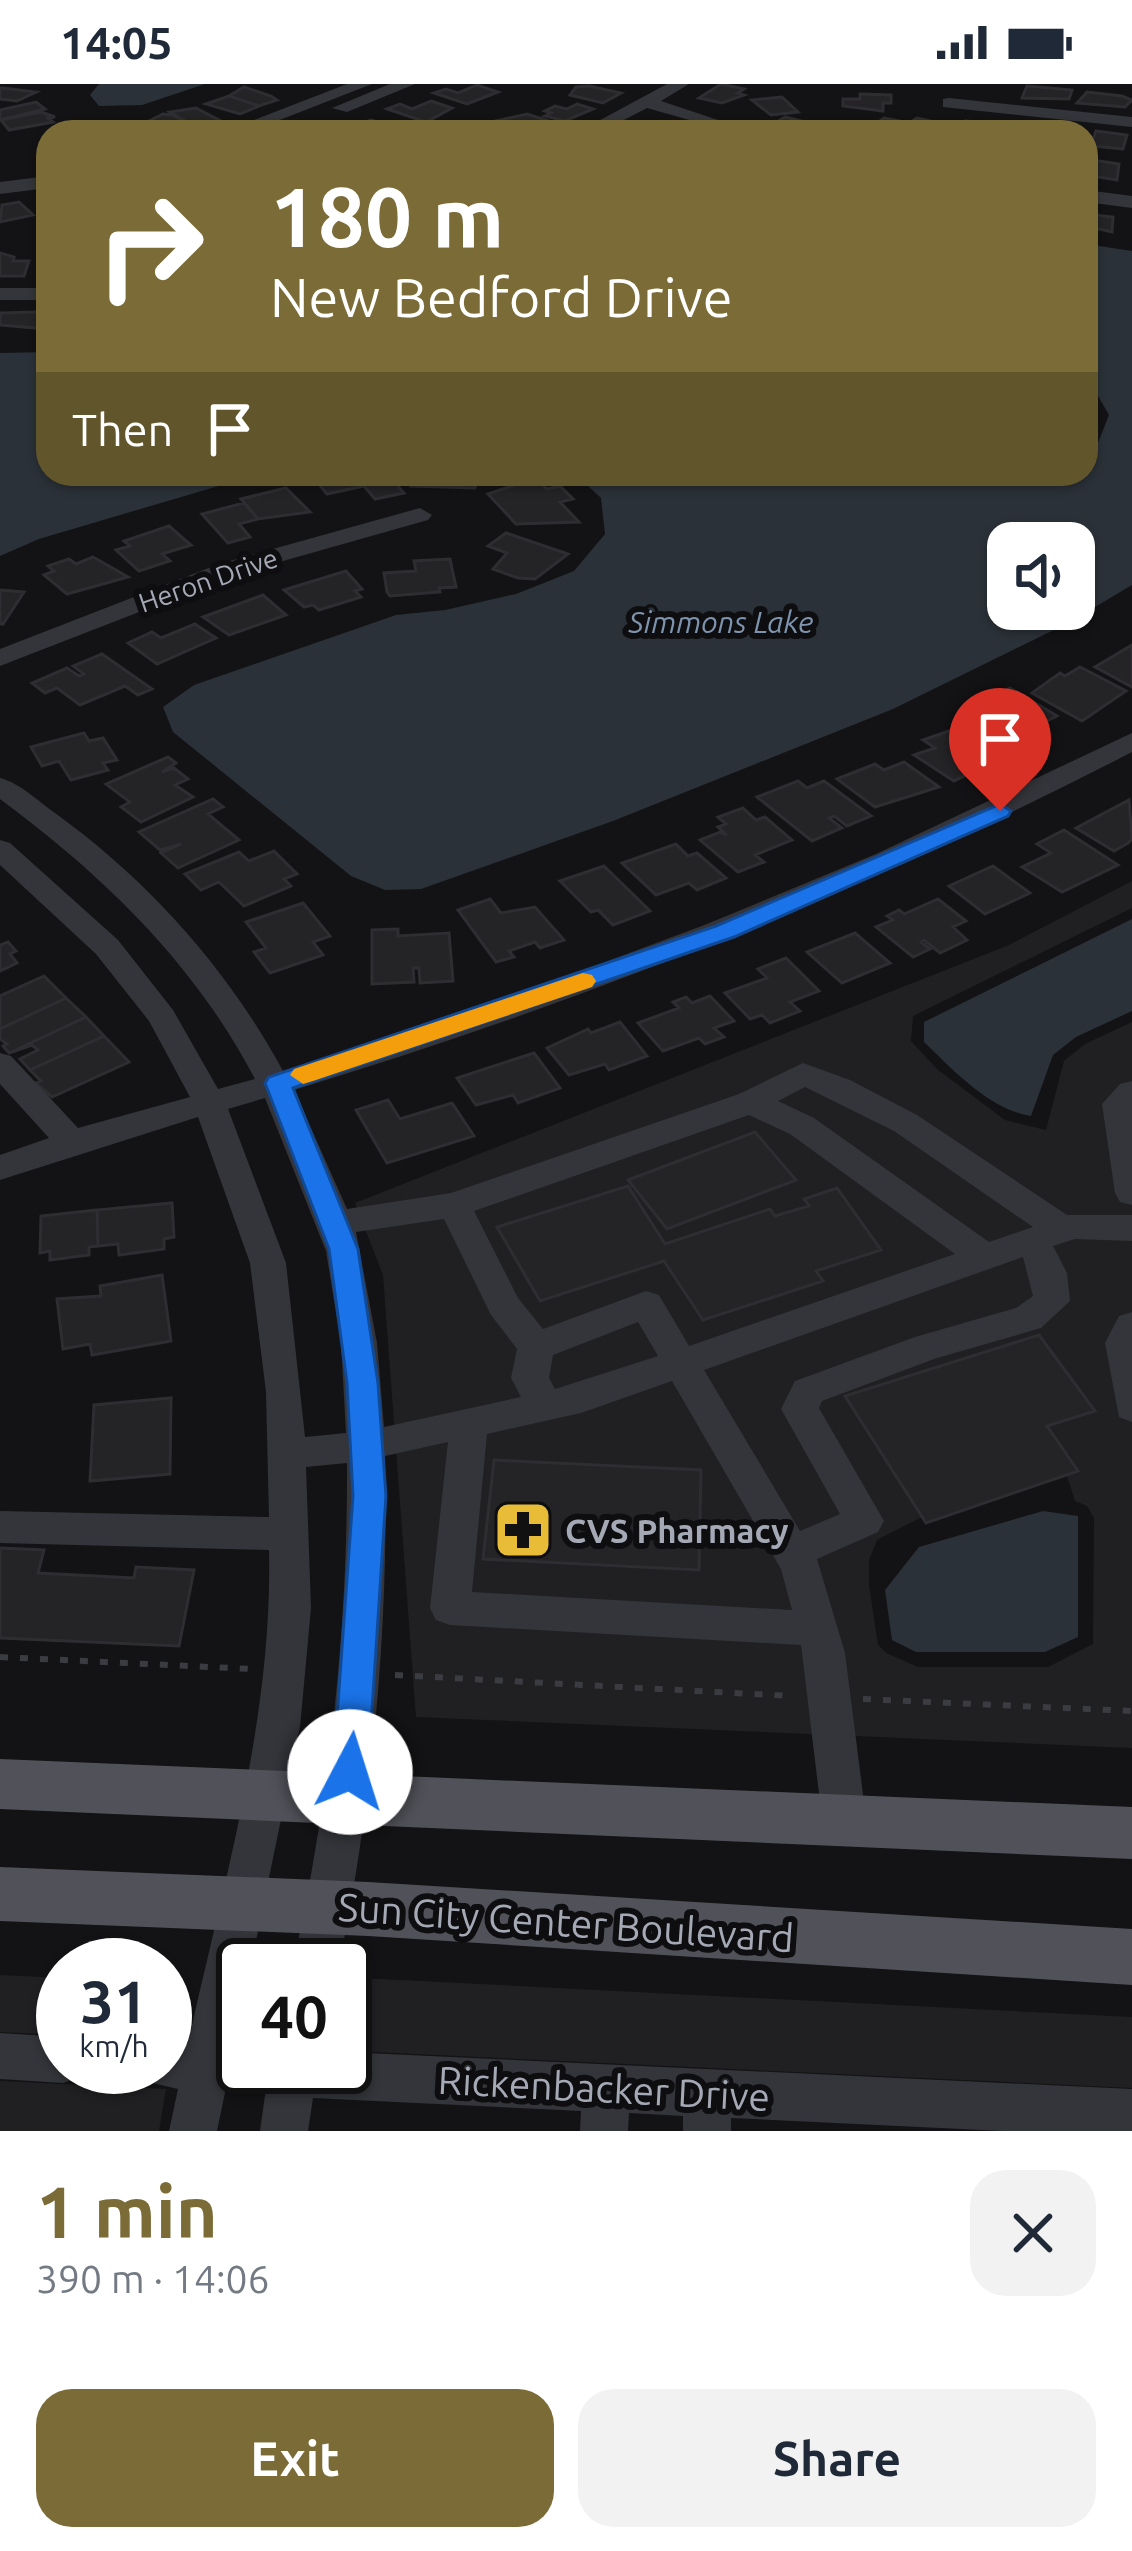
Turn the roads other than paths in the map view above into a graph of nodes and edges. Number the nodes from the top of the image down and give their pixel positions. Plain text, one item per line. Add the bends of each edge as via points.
1 (406, 84) edge
2 (680, 84) edge
3 (363, 92) edge
4 (649, 103) junction
5 (949, 103) dead end
6 (265, 120) edge
7 (304, 120) edge
8 (612, 120) edge
9 (707, 120) edge
10 (1132, 122) edge
11 (36, 171) edge
12 (3, 178) edge
13 (36, 181) edge
14 (1098, 198) edge
15 (1132, 202) edge
16 (36, 293) edge
17 (0, 294) edge
18 (420, 515) dead end
19 (0, 658) edge
20 (1132, 741) edge
21 (0, 786) edge
22 (0, 849) edge
23 (95, 858) junction
24 (40, 884) junction
25 (0, 1064) edge
26 (278, 1083) junction
27 (1132, 1091) edge
28 (208, 1102) junction
29 (751, 1102) junction
30 (70, 1139) junction
31 (0, 1168) edge
32 (1132, 1193) edge
33 (454, 1205) junction
34 (334, 1223) junction
35 (1132, 1228) edge
36 (1048, 1234) junction
37 (982, 1255) junction
38 (1132, 1326) edge
39 (536, 1346) junction
40 (683, 1362) junction
41 (1132, 1403) edge
42 (545, 1407) junction
43 (469, 1423) junction
44 (364, 1446) junction
45 (288, 1454) junction
46 (0, 1527) edge
47 (292, 1534) junction
48 (793, 1552) junction
49 (818, 1629) junction
50 (0, 1784) edge
51 (262, 1796) junction
52 (348, 1800) junction
53 (844, 1818) junction
54 (1132, 1833) edge
55 (0, 1894) edge
56 (240, 1903) junction
57 (329, 1906) junction
58 (322, 1938) edge
59 (1132, 1958) edge
60 (192, 2045) edge
61 (0, 2056) edge
62 (36, 2058) edge
63 (372, 2080) edge
64 (188, 2094) edge
65 (289, 2094) edge
66 (605, 2110) edge
67 (707, 2112) edge
68 (1132, 2113) edge
69 (808, 2115) edge
70 (969, 2118) edge
71 (193, 2131) edge
72 (284, 2131) edge

1 - 3 street
2 - 4 street
3 - 6 street
3 - 7 street
4 - 8 street
4 - 9 street
5 - 10 street
11 - 12 street
12 - 13 street
14 - 15 street
16 - 17 street
18 - 19 street, Heron Drive via 228,569
20 - 26 street via 1000,811 725,931
21 - 23 street
22 - 24 street
23 - 24 street
23 - 26 street via 167,923
24 - 28 street via 107,947 162,1017
25 - 30 street
26 - 28 street
26 - 34 street
27 - 32 street via 1118,1104
28 - 30 street
28 - 45 street via 268,1263
29 - 33 street
29 - 36 street via 803,1074 842,1087 934,1142
29 - 37 street via 802,1126
30 - 31 street
33 - 34 street
33 - 39 street via 504,1306
34 - 44 street via 344,1249
35 - 36 street
36 - 37 street
36 - 48 street via 1052,1301 1028,1318 808,1391 800,1409 864,1521
37 - 40 street
38 - 41 street via 1123,1343
39 - 40 street via 646,1304
39 - 42 street via 530,1378
40 - 42 street
40 - 48 street
42 - 43 street
43 - 44 street
43 - 49 street via 450,1608
44 - 45 street
44 - 52 street via 370,1496
45 - 47 street
46 - 47 street
47 - 51 street via 279,1727
48 - 49 street
49 - 53 street
50 - 51 main road
51 - 52 main road
51 - 56 street
52 - 53 main road
52 - 57 street
53 - 54 main road
55 - 56 main road, Sun City Center Boulevard
56 - 57 main road, Sun City Center Boulevard
56 - 60 street
57 - 58 street
57 - 59 main road, Sun City Center Boulevard
61 - 62 street
63 - 66 street, Rickenbacker Drive
64 - 71 street
65 - 72 street
66 - 67 street, Rickenbacker Drive
67 - 69 street, Rickenbacker Drive
68 - 70 street, Rickenbacker Drive
69 - 70 street, Rickenbacker Drive

